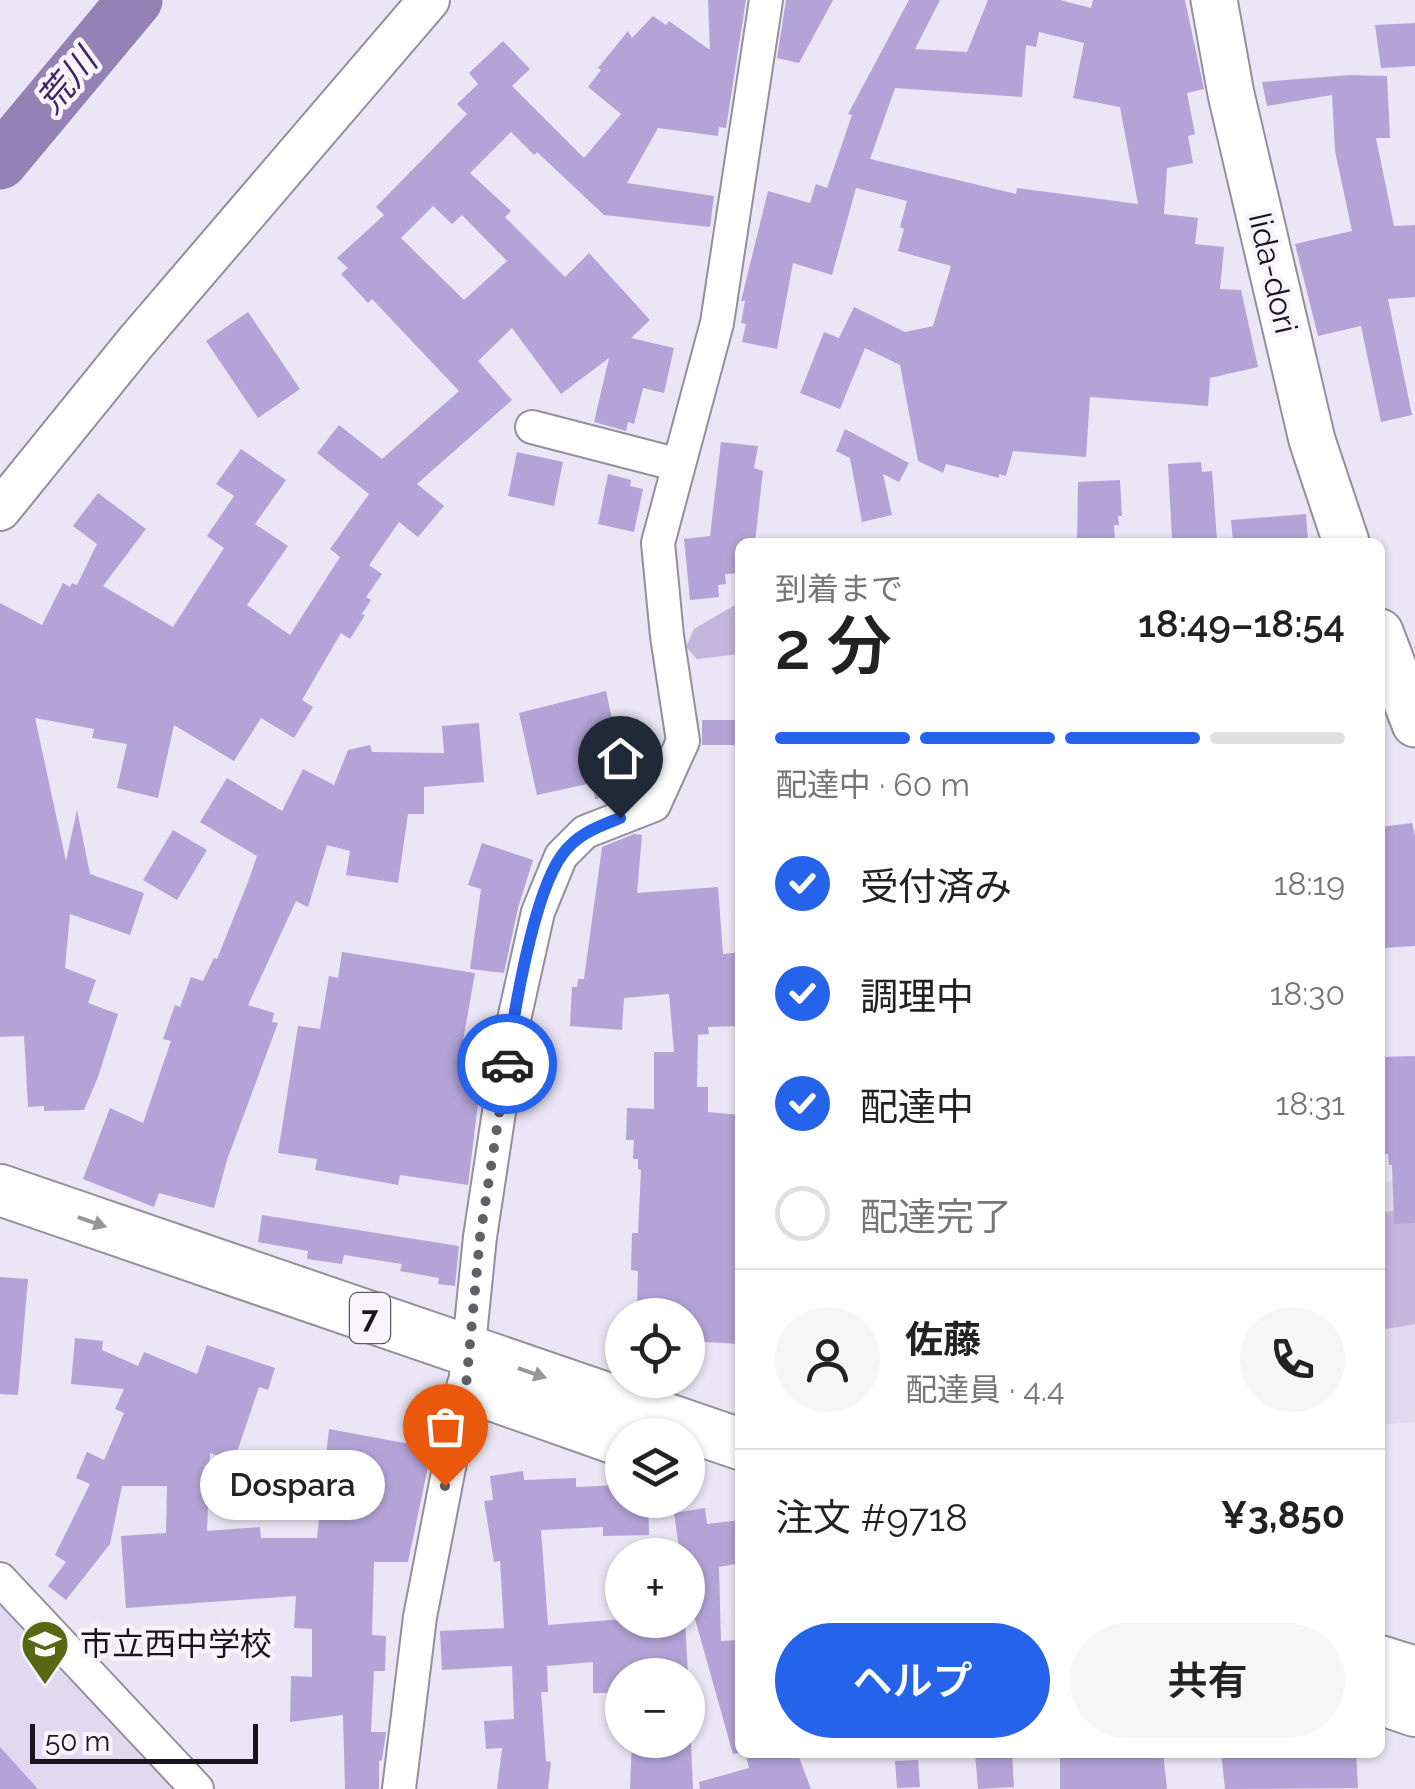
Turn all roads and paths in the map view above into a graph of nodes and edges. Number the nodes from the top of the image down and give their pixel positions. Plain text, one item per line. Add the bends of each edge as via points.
1 (430, 0) edge
2 (766, 0) edge
3 (1214, 0) edge
4 (532, 427) dead end
5 (679, 465) junction
6 (0, 510) edge
7 (1345, 538) edge
8 (1385, 645) edge
9 (1415, 724) edge
10 (0, 1190) edge
11 (0, 1228) edge
12 (468, 1369) junction
13 (605, 1433) edge
14 (735, 1443) edge
15 (705, 1468) edge
16 (735, 1478) edge
17 (0, 1579) edge
18 (1385, 1663) edge
19 (1415, 1672) edge
20 (1385, 1701) edge
21 (1415, 1711) edge
22 (198, 1789) edge
23 (400, 1789) edge

1 - 6 street
2 - 5 street via 717,323
3 - 7 main road, Iida-dori via 1312,440
4 - 5 street
5 - 12 street via 658,543 683,741 654,806 585,832 561,856 538,912 511,1033
8 - 9 main road
10 -> 12 main road, 7
11 - 12 main road, 7
12 - 13 main road, 7
12 -> 14 main road, 7
12 - 23 street via 420,1617
15 - 16 main road
17 - 22 street
18 - 19 main road
20 - 21 main road

